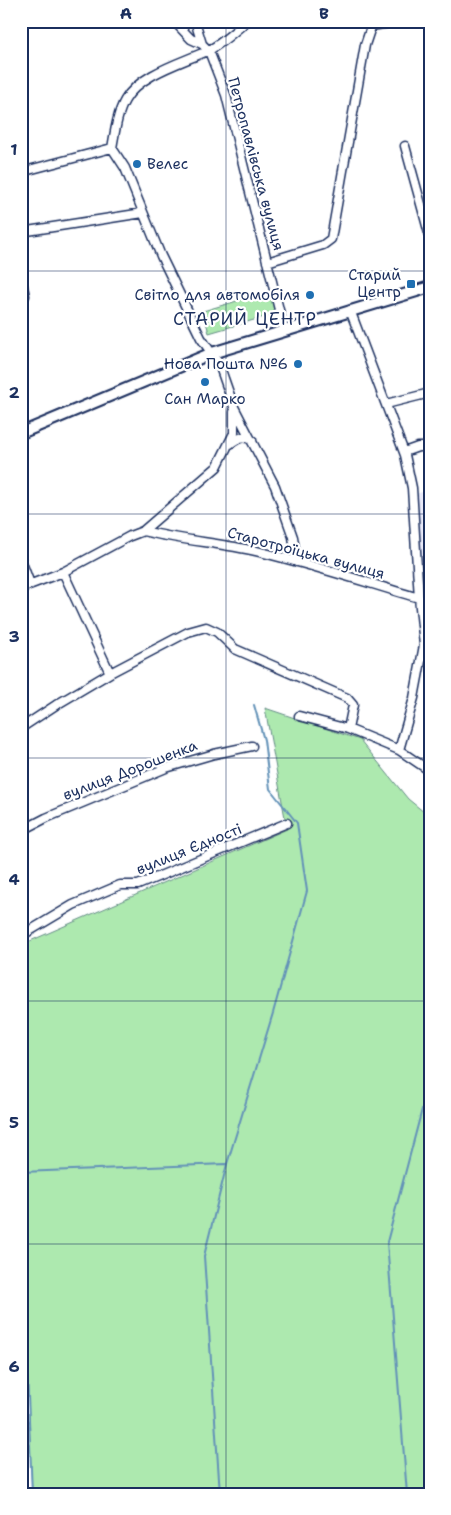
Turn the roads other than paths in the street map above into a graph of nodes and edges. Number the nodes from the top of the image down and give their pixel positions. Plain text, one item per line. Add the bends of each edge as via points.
1 (174, 21) edge
2 (196, 21) edge
3 (247, 21) edge
4 (404, 21) edge
5 (372, 24) edge
6 (202, 44) junction
7 (209, 51) junction
8 (405, 146) dead end
9 (112, 148) junction
10 (21, 172) edge
11 (143, 213) junction
12 (21, 232) edge
13 (430, 237) edge
14 (267, 262) junction
15 (21, 277) edge
16 (430, 287) edge
17 (25, 296) dead end
18 (350, 310) junction
19 (284, 330) junction
20 (212, 353) junction
21 (430, 393) edge
22 (386, 404) junction
23 (234, 407) junction
24 (21, 433) edge
25 (252, 440) junction
26 (228, 445) junction
27 (430, 447) edge
28 (404, 452) junction
29 (143, 531) junction
30 (21, 560) edge
31 (298, 562) junction
32 (63, 572) junction
33 (26, 579) edge
34 (21, 588) edge
35 (419, 598) junction
36 (430, 604) edge
37 (110, 673) junction
38 (299, 716) dead end
39 (21, 728) edge
40 (348, 729) junction
41 (252, 746) dead end
42 (399, 750) junction
43 (430, 771) edge
44 (286, 823) dead end
45 (21, 831) edge
46 (21, 936) edge
47 (21, 1490) edge
48 (21, 1494) edge

1 - 6 street, Петропавлівська вулиця via 191,40
2 - 6 street
3 - 7 street
4 - 5 street
5 - 14 street via 365,45 331,239 323,245
6 - 7 street, Петропавлівська вулиця
7 - 9 street via 134,88 124,103
7 - 14 street, Петропавлівська вулиця via 226,95
8 - 13 street
9 - 10 street
9 - 11 street via 125,168
11 - 12 street
11 - 20 street via 201,338
14 - 19 street, Петропавлівська вулиця
15 - 17 street
16 - 18 main road
18 - 19 main road
18 - 22 street
19 - 20 main road
20 - 23 street
20 - 24 main road
21 - 22 street
22 - 28 street
23 - 25 street
23 - 26 street via 234,433
25 - 26 street via 244,436
25 - 31 street via 286,515
26 - 29 street via 217,466
27 - 28 street
28 - 35 street via 412,488
29 - 31 street, Старотроїцька вулиця
29 - 32 street
30 - 33 street
31 - 35 street, Старотроїцька вулиця
32 - 33 street
32 - 37 street
33 - 34 street
35 - 36 street, Старотроїцька вулиця
35 - 42 street via 424,646
37 - 39 street
37 - 40 street via 188,632 206,627 217,632 235,649 347,698 352,705
38 - 40 street
40 - 42 street
41 - 45 street, вулиця Дорошенка via 166,768
42 - 43 street
44 - 46 street, вулиця Єдності via 138,885 120,884 73,905
47 - 48 street

